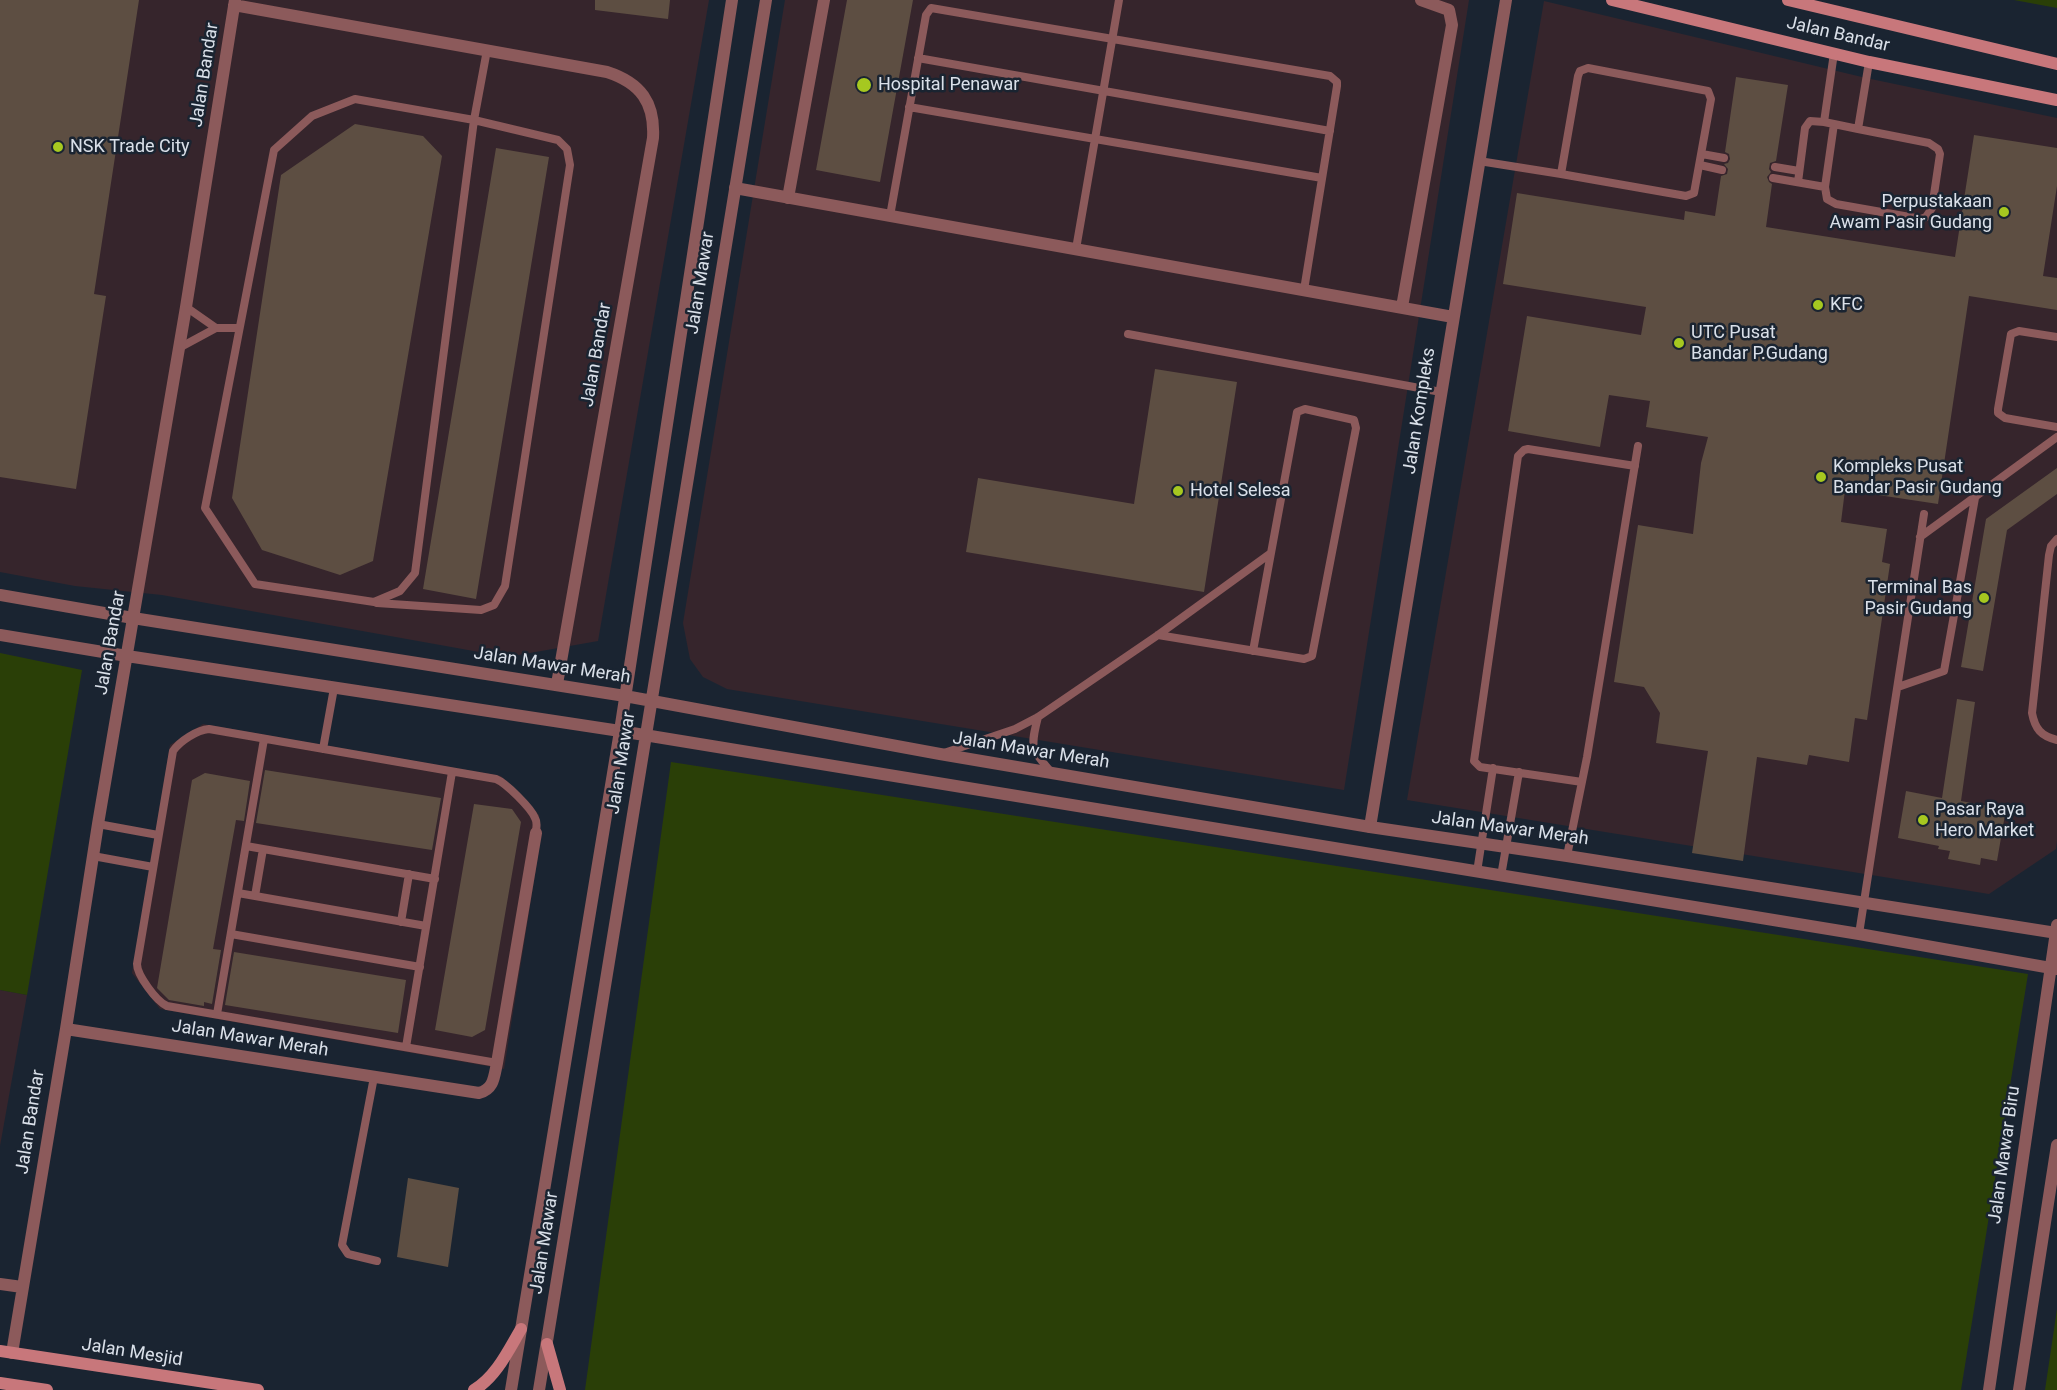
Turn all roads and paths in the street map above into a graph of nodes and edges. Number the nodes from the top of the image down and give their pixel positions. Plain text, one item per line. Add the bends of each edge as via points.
1 (732, 0) edge
2 (766, 0) edge
3 (824, 0) edge
4 (1119, 0) edge
5 (1421, 0) edge
6 (1506, 0) edge
7 (1612, 0) edge
8 (1788, 0) edge
9 (235, 2) edge
10 (1112, 38) junction
11 (487, 51) junction
12 (1834, 53) junction
13 (918, 58) junction
14 (1869, 62) junction
15 (2057, 64) edge
16 (1103, 91) junction
17 (2057, 100) edge
18 (909, 107) junction
19 (474, 120) junction
20 (1824, 122) junction
21 (1834, 124) junction
22 (1858, 129) junction
23 (1330, 131) junction
24 (1095, 139) junction
25 (1702, 154) junction
26 (1724, 158) dead end
27 (1479, 161) junction
28 (1700, 165) junction
29 (1775, 167) dead end
30 (1722, 170) dead end
31 (1799, 171) junction
32 (1561, 174) junction
33 (1322, 178) junction
34 (1773, 178) dead end
35 (1798, 182) junction
36 (1825, 187) junction
37 (735, 189) junction
38 (788, 198) junction
39 (890, 216) junction
40 (1076, 249) junction
41 (1304, 290) junction
42 (186, 307) junction
43 (1402, 307) junction
44 (1453, 317) junction
45 (216, 328) junction
46 (238, 328) junction
47 (1128, 334) dead end
48 (2057, 337) edge
49 (179, 348) junction
50 (1441, 392) junction
51 (2057, 427) edge
52 (2057, 437) edge
53 (1638, 446) dead end
54 (1635, 466) junction
55 (1975, 498) junction
56 (1924, 514) dead end
57 (1920, 537) junction
58 (2057, 539) edge
59 (1271, 553) junction
60 (0, 595) edge
61 (374, 602) junction
62 (133, 618) junction
63 (0, 635) edge
64 (1158, 635) junction
65 (1253, 651) junction
66 (127, 657) junction
67 (558, 684) junction
68 (1898, 687) junction
69 (334, 688) junction
70 (625, 696) junction
71 (651, 700) junction
72 (1038, 717) junction
73 (620, 731) junction
74 (645, 737) junction
75 (264, 739) junction
76 (2057, 740) edge
77 (323, 749) junction
78 (940, 754) junction
79 (1493, 768) junction
80 (453, 772) junction
81 (1051, 772) junction
82 (1519, 772) junction
83 (1582, 782) junction
84 (98, 824) junction
85 (1370, 827) junction
86 (536, 832) joint
87 (158, 835) junction
88 (1481, 843) junction
89 (246, 846) junction
90 (1506, 846) junction
91 (263, 849) junction
92 (93, 856) junction
93 (1567, 856) junction
94 (153, 867) junction
95 (1477, 872) junction
96 (409, 874) junction
97 (1501, 876) junction
98 (435, 879) junction
99 (238, 893) junction
100 (255, 896) junction
101 (1864, 902) junction
102 (401, 922) junction
103 (426, 926) junction
104 (2056, 930) edge
105 (231, 934) junction
106 (1859, 934) junction
107 (420, 967) junction
108 (2054, 968) edge
109 (218, 1014) junction
110 (66, 1029) junction
111 (406, 1047) junction
112 (497, 1063) junction
113 (374, 1077) junction
114 (2057, 1146) edge
115 (377, 1261) dead end
116 (0, 1284) edge
117 (22, 1287) junction
118 (520, 1329) junction
119 (547, 1344) junction
120 (6, 1352) edge
121 (0, 1383) edge
122 (47, 1390) edge
123 (258, 1390) edge
124 (474, 1390) edge
125 (511, 1390) edge
126 (539, 1390) edge
127 (560, 1390) edge
128 (1989, 1390) edge
129 (2019, 1390) edge

1 - 70 street, Jalan Mawar
2 - 37 street, Jalan Mawar
3 - 38 street
4 - 10 lane
5 - 43 street via 1449,10 1452,25
6 - 27 street, Jalan Kompleks
7 - 12 main road, Jalan Bandar
8 - 15 main road, Jalan Bandar
9 - 11 street, Jalan Bandar
9 - 42 street, Jalan Bandar
10 - 13 lane via 936,8 927,10
10 - 16 lane
10 - 23 lane via 1330,76 1337,82
11 - 19 lane
11 - 67 street, Jalan Bandar via 621,76 644,96 654,123
12 - 14 main road, Jalan Bandar
12 - 20 lane
13 - 16 lane
13 - 18 lane
14 - 17 main road, Jalan Bandar
14 - 22 lane
16 - 23 lane
16 - 24 lane
18 - 24 lane
18 - 39 lane
19 - 46 lane via 355,99 312,116 274,150
19 - 61 lane via 415,573 400,591
19 - 61 lane via 558,140 567,149 570,165 505,586 494,605 481,610
20 - 21 lane
20 - 31 lane via 1807,124
21 - 22 lane
21 - 36 lane
22 - 36 lane via 1929,143 1938,149 1940,160 1930,213 1915,219 1836,204 1827,199
23 - 33 lane
24 - 33 lane
24 - 40 lane
25 - 26 lane
25 - 28 lane
25 - 32 lane via 1711,99 1708,91 1584,69 1578,76
27 - 32 lane
27 - 44 street, Jalan Kompleks
28 - 30 lane
28 - 32 lane via 1696,189 1690,196
29 - 31 lane
31 - 35 lane
33 - 41 lane
34 - 35 lane
35 - 36 lane
37 - 38 street
37 - 71 street, Jalan Mawar
38 - 39 street
39 - 40 street
40 - 41 street
41 - 43 street
42 - 45 lane
42 - 49 street, Jalan Bandar
43 - 44 street
44 - 50 street, Jalan Kompleks
45 - 46 lane
45 - 49 lane
46 - 61 lane via 205,507 255,584
47 - 50 lane
48 - 51 lane via 2019,331 2012,334 1998,409 2005,418
49 - 62 street, Jalan Bandar
50 - 85 street, Jalan Kompleks
52 - 55 lane
53 - 54 lane
54 - 79 lane via 1528,449 1518,456 1473,757 1477,765
54 - 83 lane
55 - 57 lane
55 - 68 lane via 1944,671
56 - 57 lane
57 - 68 lane
58 - 76 lane via 2049,555 2032,713 2039,732
59 - 64 lane
59 - 65 lane
59 - 65 lane via 1297,412 1305,409 1354,420 1356,428 1312,656 1304,659
60 - 62 street, Jalan Mawar Merah
62 - 66 street, Jalan Bandar
62 - 67 street, Jalan Mawar Merah
63 - 66 street
64 - 65 lane
64 - 72 lane
66 - 69 street
66 - 84 street, Jalan Bandar
67 - 70 street, Jalan Mawar Merah
68 - 101 lane
69 - 73 street
69 - 77 lane
70 - 71 street, Jalan Mawar Merah
70 - 73 street, Jalan Mawar
71 - 74 street, Jalan Mawar
71 - 78 street, Jalan Mawar Merah
72 - 78 lane
72 - 81 lane via 1032,747
73 - 74 street
73 - 118 street, Jalan Mawar
74 - 95 street
74 - 119 street, Jalan Mawar
75 - 77 lane
75 - 87 lane via 206,729 175,747
75 - 89 lane
77 - 80 lane
78 - 81 street, Jalan Mawar Merah
79 - 82 lane
79 - 88 lane
80 - 86 lane via 504,783 533,814
80 - 98 lane
81 - 85 street, Jalan Mawar Merah
82 - 83 lane
82 - 90 lane
83 - 93 lane
84 - 87 lane
84 - 92 street, Jalan Bandar
85 - 88 street, Jalan Mawar Merah
86 - 112 street, Jalan Mawar Merah
87 - 94 lane
88 - 90 street, Jalan Mawar Merah
88 - 95 lane
89 - 91 lane
89 - 99 lane
90 - 93 street, Jalan Mawar Merah
90 - 97 lane
91 - 96 lane
91 - 100 lane
92 - 94 lane
92 - 110 street, Jalan Bandar
93 - 101 street, Jalan Mawar Merah
94 - 109 lane via 137,971 164,1005
95 - 97 street
96 - 98 lane
96 - 102 lane
97 - 106 street
98 - 103 lane
99 - 100 lane
99 - 105 lane
100 - 102 lane
101 - 104 street, Jalan Mawar Merah
101 - 106 lane
102 - 103 lane
103 - 107 lane
104 - 108 street, Jalan Mawar Biru
105 - 107 lane
105 - 109 lane
106 - 108 street
107 - 111 lane
108 - 128 street, Jalan Mawar Biru
109 - 111 lane
110 - 113 street, Jalan Mawar Merah
110 - 117 street, Jalan Bandar
111 - 112 lane
112 - 113 street, Jalan Mawar Merah via 491,1087 479,1094
113 - 115 lane via 342,1245 353,1257
114 - 129 street
116 - 117 street
117 - 120 street, Jalan Bandar
118 - 124 main road via 493,1374
118 - 125 street, Jalan Mawar
119 - 126 street, Jalan Mawar
119 - 127 main road
120 - 123 main road, Jalan Mesjid
121 - 122 main road

